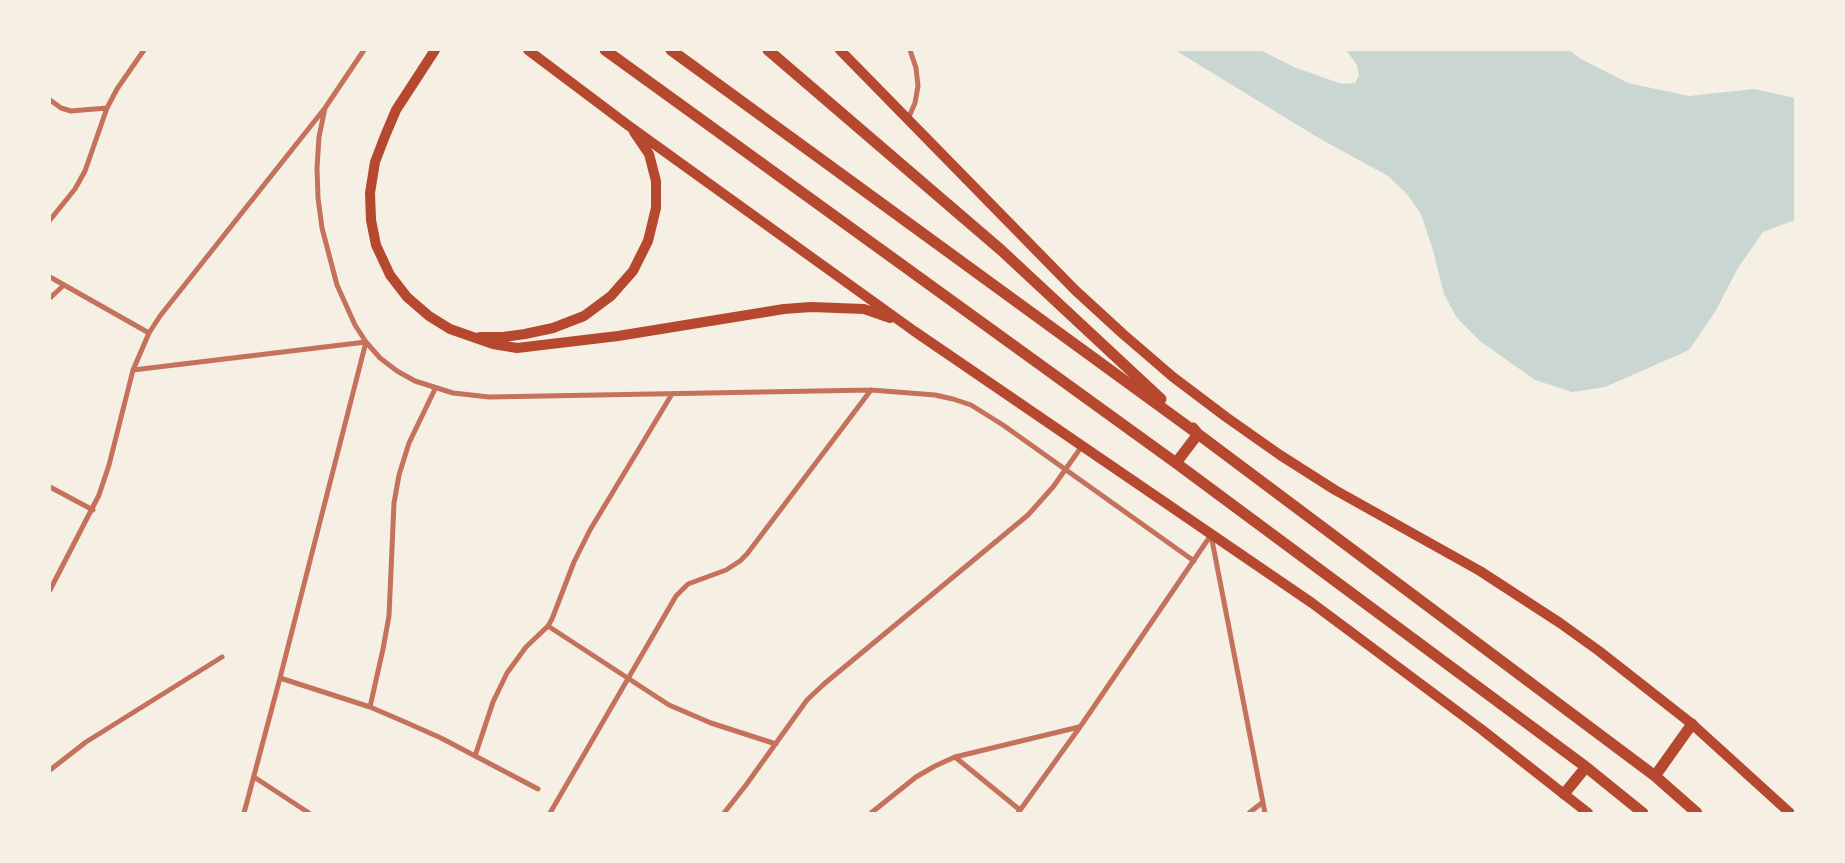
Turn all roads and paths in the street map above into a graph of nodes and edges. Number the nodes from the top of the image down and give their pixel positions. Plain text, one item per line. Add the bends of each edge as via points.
1 (144, 50) edge
2 (364, 50) edge
3 (435, 50) edge
4 (528, 50) edge
5 (605, 50) edge
6 (670, 50) edge
7 (768, 50) edge
8 (840, 50) edge
9 (910, 50) edge
10 (50, 100) edge
11 (107, 108) junction
12 (325, 108) junction
13 (908, 120) junction
14 (629, 126) junction
15 (50, 220) edge
16 (50, 277) edge
17 (64, 285) junction
18 (50, 298) edge
19 (914, 331) junction
20 (149, 334) junction
21 (474, 337) junction
22 (366, 342) junction
23 (133, 370) junction
24 (434, 389) junction
25 (871, 390) junction
26 (672, 394) junction
27 (1198, 434) junction
28 (1082, 446) junction
29 (1176, 463) junction
30 (1065, 470) junction
31 (50, 487) edge
32 (93, 510) junction
33 (1211, 535) junction
34 (1194, 561) junction
35 (50, 590) edge
36 (548, 626) junction
37 (222, 657) dead end
38 (280, 678) junction
39 (628, 679) junction
40 (370, 707) junction
41 (1692, 724) junction
42 (1080, 727) junction
43 (776, 744) junction
44 (475, 756) junction
45 (955, 757) junction
46 (1586, 767) junction
47 (50, 770) edge
48 (1654, 776) junction
49 (254, 777) junction
50 (538, 789) dead end
51 (1564, 794) junction
52 (1263, 802) junction
53 (1019, 811) edge
54 (244, 813) edge
55 (309, 813) edge
56 (550, 813) edge
57 (724, 813) edge
58 (871, 813) edge
59 (1249, 813) edge
60 (1265, 813) edge
61 (1588, 813) edge
62 (1643, 813) edge
63 (1697, 813) edge
64 (1790, 813) edge

1 - 11 street
2 - 12 street
3 - 21 main road via 396,110 375,162 370,193 372,220 376,245 390,275 407,297 450,329
4 - 14 main road
5 - 29 highway
6 - 27 highway
7 - 27 highway via 1001,250
8 - 13 main road
9 - 13 street via 918,86
10 - 11 street via 71,111
11 - 15 street via 85,171
12 - 20 street
12 - 22 street via 317,168 322,228 337,285 354,325
13 - 41 main road via 1082,296 1159,365 1226,417 1336,490 1521,596 1599,651
14 - 19 main road
14 - 21 main road via 649,154 656,181 656,208 648,241 633,271 611,296 584,316 525,334
16 - 17 street
17 - 18 street
17 - 20 street
19 - 21 main road via 864,309 811,307 757,312 540,347 517,348
19 - 28 main road
20 - 23 street
22 - 23 street
22 - 24 street via 397,371
22 - 38 street
23 - 32 street via 109,466
24 - 26 street via 489,397
24 - 40 street via 399,475 394,503 389,616
25 - 26 street
25 - 30 street via 935,395 971,405
25 - 39 street via 747,554 733,566 695,580 680,591
26 - 36 street via 590,530
27 - 29 highway
27 - 48 highway
28 - 30 street
28 - 33 main road
29 - 46 highway
30 - 34 street
30 - 43 street via 1028,515 807,700
31 - 32 street
32 - 35 street
33 - 34 street
33 - 51 main road via 1397,665
33 - 52 street
34 - 42 street
36 - 39 street
36 - 44 street via 526,647 507,673 493,702
37 - 47 street via 86,742
38 - 40 street
38 - 49 street
39 - 43 street via 690,715
39 - 56 street
40 - 44 street
41 - 48 highway
41 - 64 main road
42 - 45 street
42 - 53 street
43 - 57 street
44 - 50 street
45 - 53 street
45 - 58 street via 916,777
46 - 51 highway
46 - 62 highway
48 - 63 highway
49 - 54 street
49 - 55 street
51 - 61 main road
52 - 59 street
52 - 60 street

